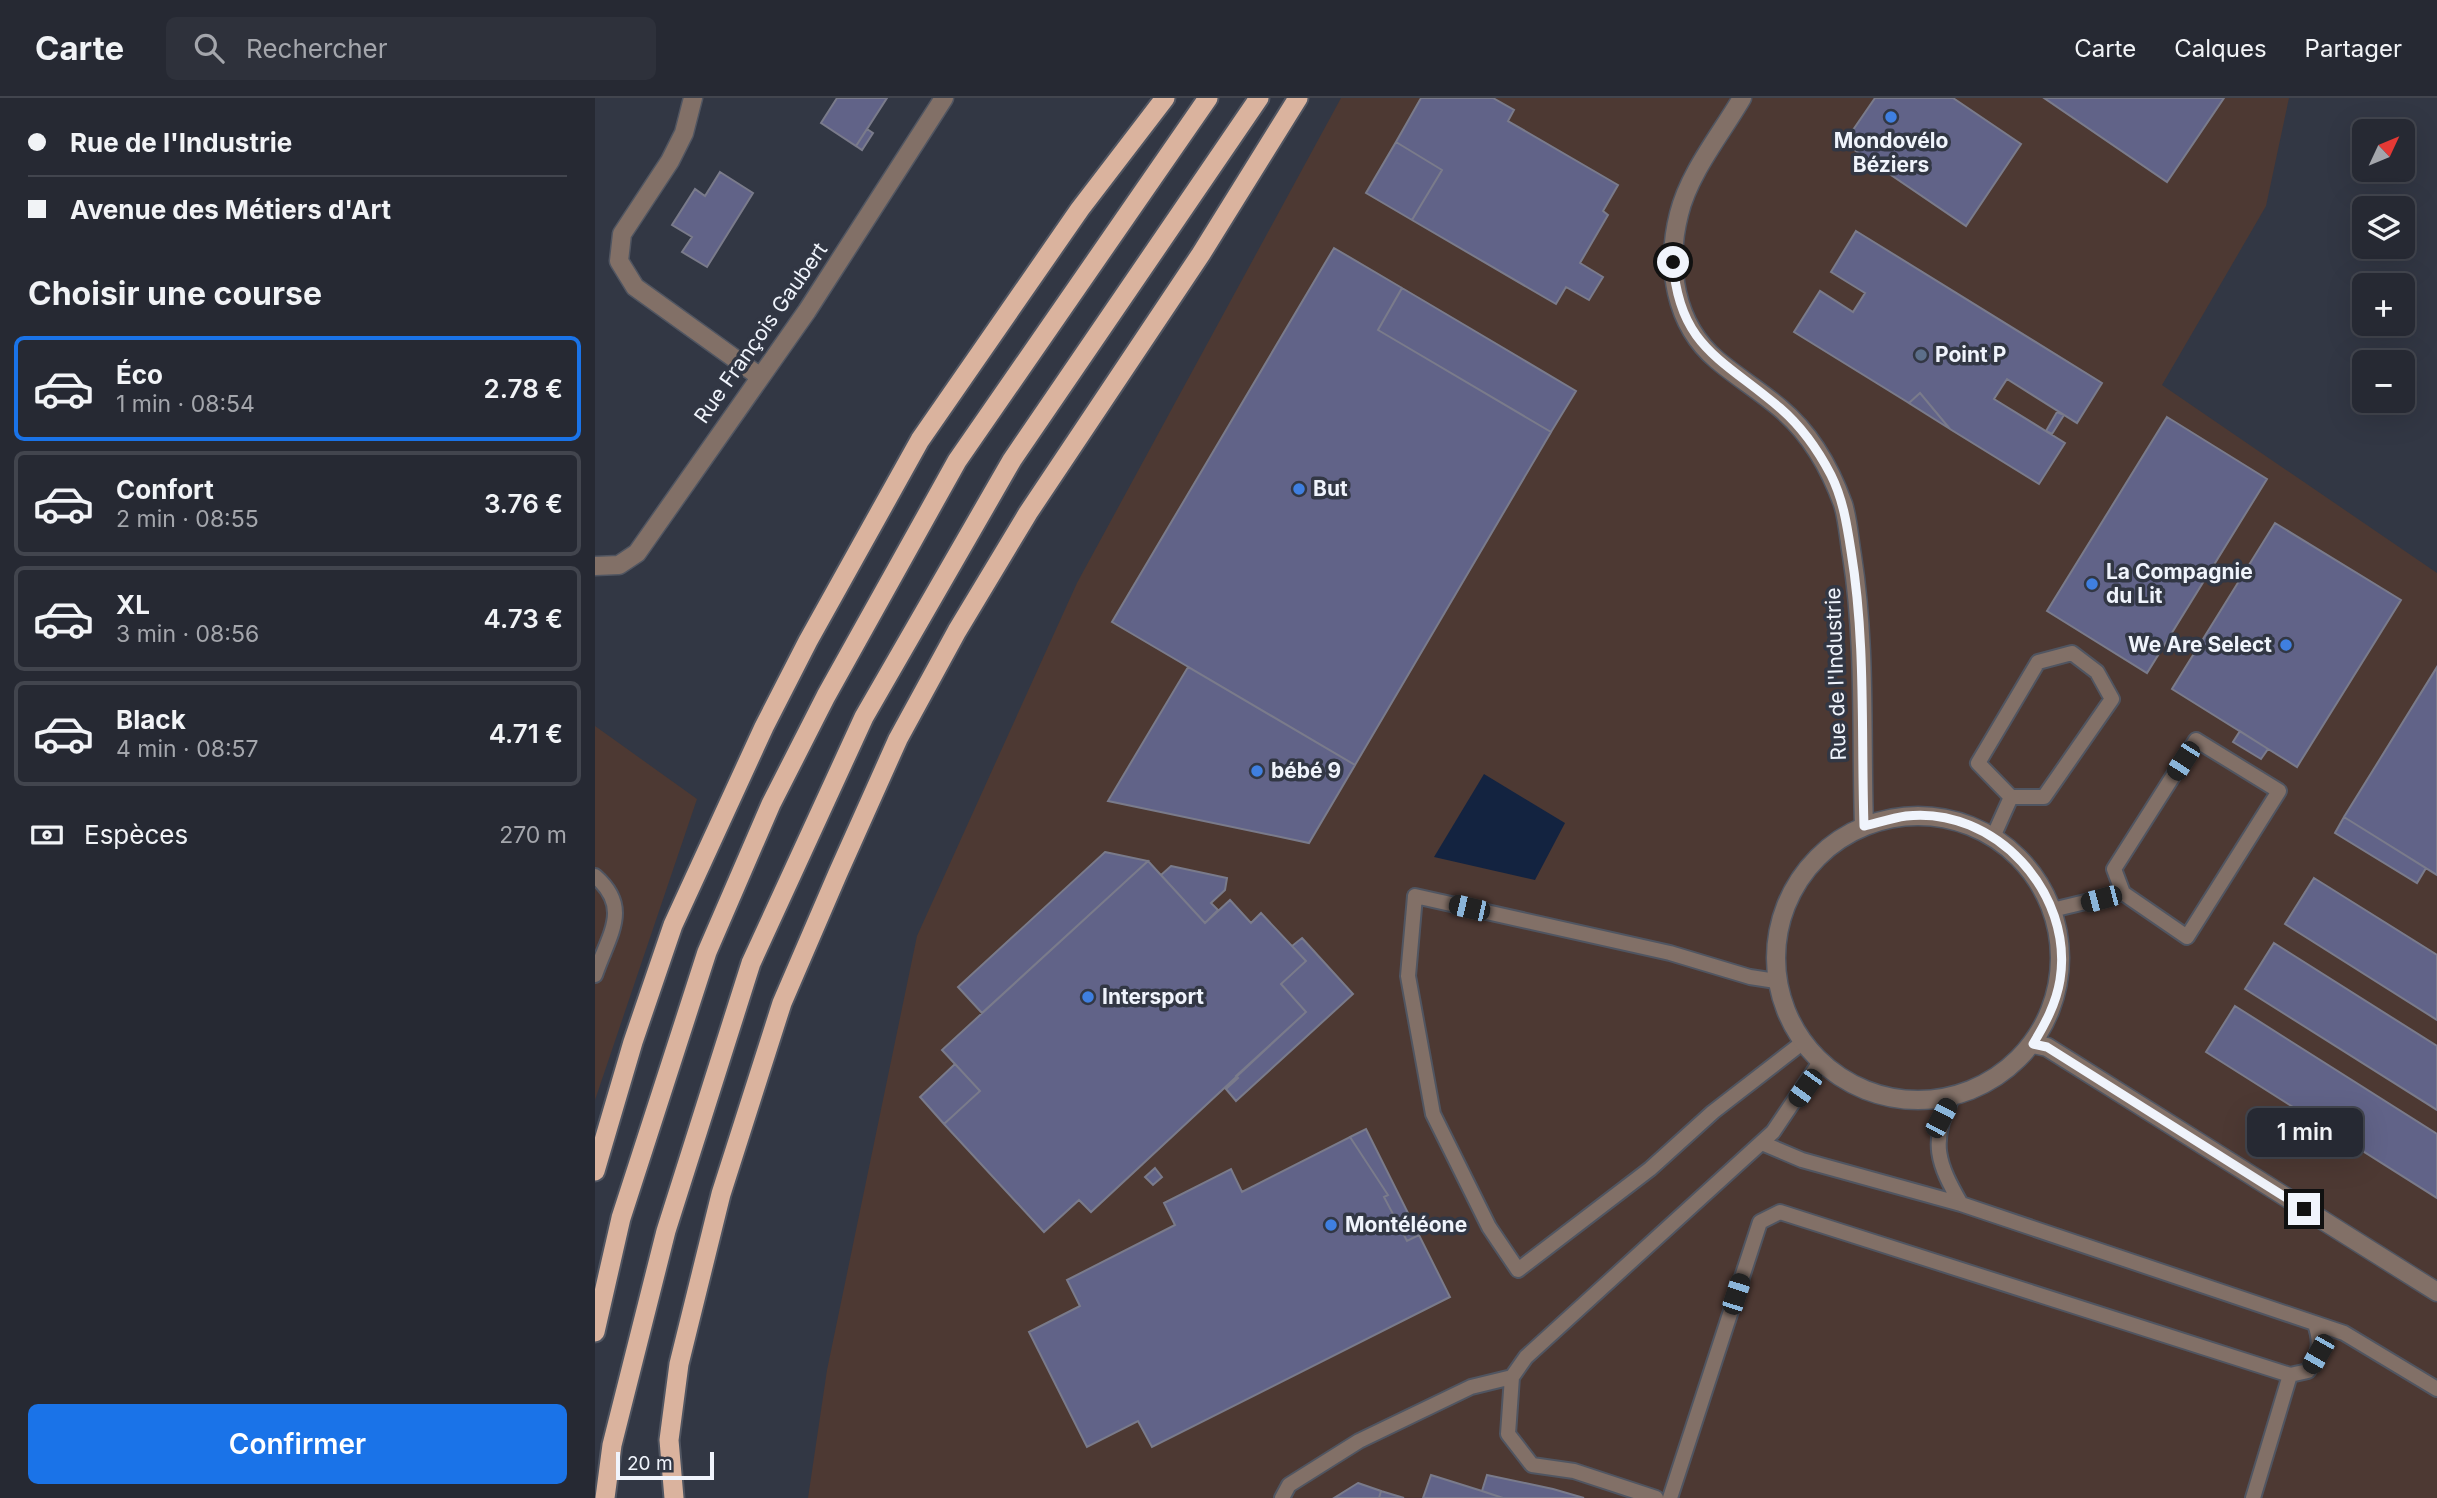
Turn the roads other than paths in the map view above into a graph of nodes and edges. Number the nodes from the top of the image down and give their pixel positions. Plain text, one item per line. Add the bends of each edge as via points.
1 (692, 98) edge
2 (944, 98) edge
3 (1165, 98) edge
4 (1208, 98) edge
5 (1259, 98) edge
6 (1298, 98) edge
7 (1742, 98) edge
8 (759, 376) junction
9 (595, 566) edge
10 (2011, 797) junction
11 (1864, 826) junction
12 (1993, 837) junction
13 (595, 876) edge
14 (2123, 893) junction
15 (2052, 910) junction
16 (595, 975) edge
17 (1776, 981) junction
18 (1802, 1043) junction
19 (2033, 1044) junction
20 (1820, 1062) junction
21 (1952, 1098) junction
22 (1762, 1143) junction
23 (595, 1171) edge
24 (1961, 1204) junction
25 (2437, 1292) edge
26 (2315, 1324) junction
27 (595, 1332) edge
28 (2290, 1375) junction
29 (1512, 1377) junction
30 (2437, 1389) edge
31 (605, 1498) edge
32 (674, 1498) edge
33 (1282, 1498) edge
34 (1656, 1498) edge
35 (1670, 1498) edge
36 (2253, 1498) edge

1 - 8 street via 684,133 670,162 622,234 619,261 635,287
2 - 8 street, Rue François Gaubert
3 - 23 highway via 1080,209 920,440 808,641 673,925
4 - 27 highway via 957,461 825,696 771,804 707,952 621,1218
5 - 31 highway via 1012,460 864,717 751,963 666,1231 612,1445
6 - 32 highway via 1201,254 1028,513 957,631 898,739 838,873 782,1003 720,1194 678,1364 669,1440
7 - 11 street, Rue de l'Industrie via 1687,191 1673,262 1675,293 1691,330 1714,358 1781,409 1812,441 1844,507 1860,608
8 - 9 street, Rue François Gaubert via 636,553 619,565
10 - 10 lane via 2044,797 2112,699 2097,672 2072,653 2038,662 1978,763
10 - 12 lane
11 - 12 street via 1907,816 1952,820
11 - 17 street via 1829,846 1802,874 1784,907 1775,944
12 - 15 street via 2039,881
13 - 16 lane via 611,890 618,909
14 - 14 lane via 2187,937 2279,791 2196,740 2114,869
14 - 15 lane
15 - 19 street via 2060,944 2060,979 2050,1014
17 - 18 street
17 - 18 lane via 1415,896 1408,976 1433,1114 1489,1227 1518,1270 1650,1169 1713,1112
18 - 20 street
19 - 21 street via 1997,1078
19 - 25 street via 2047,1047
20 - 21 street via 1859,1089 1904,1101
20 - 22 lane
21 - 24 lane via 1938,1128 1941,1168
22 - 24 lane via 1802,1160
22 - 29 lane via 1526,1357
24 - 26 lane
26 - 28 lane via 2321,1341 2318,1354 2308,1371
26 - 30 lane via 2344,1333
28 - 35 lane via 1780,1212 1760,1222
28 - 36 lane
29 - 33 lane via 1471,1387 1359,1441 1289,1485
29 - 34 lane via 1508,1434 1532,1465 1574,1471

